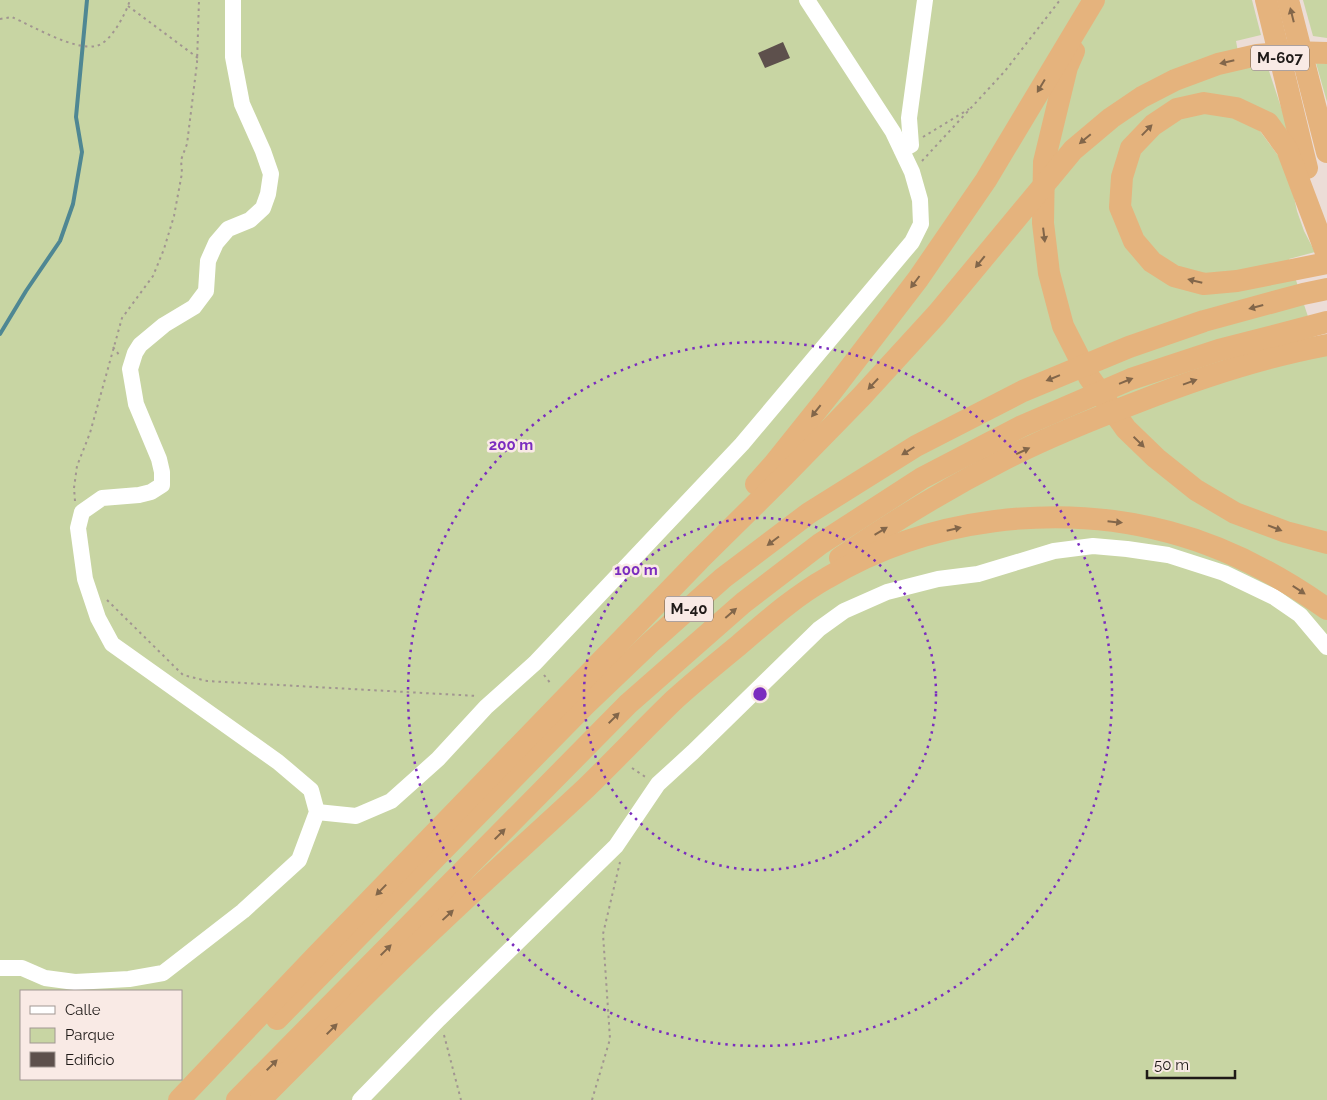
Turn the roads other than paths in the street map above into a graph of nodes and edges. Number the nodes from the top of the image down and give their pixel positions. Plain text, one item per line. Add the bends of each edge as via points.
1 (233, 0) edge
2 (807, 0) edge
3 (924, 0) edge
4 (1094, 0) edge
5 (1098, 0) edge
6 (1266, 0) edge
7 (1288, 0) edge
8 (1327, 53) edge
9 (906, 147) junction
10 (1327, 152) edge
11 (1326, 257) edge
12 (1327, 289) edge
13 (1318, 323) edge
14 (1320, 346) edge
15 (1327, 543) edge
16 (1327, 609) edge
17 (1327, 647) edge
18 (316, 812) junction
19 (530, 839) junction
20 (415, 855) junction
21 (0, 968) edge
22 (179, 1100) edge
23 (194, 1100) edge
24 (237, 1100) edge
25 (260, 1100) edge
26 (360, 1100) edge

1 - 18 street via 233,57 238,85 242,104 271,174 268,194 263,208 250,220 228,229 216,243 208,261 206,291 194,307 164,325 135,353 130,370 136,404 159,459 162,485 139,495 102,498 82,512 78,528 85,579 98,618 112,644 278,762 311,790
2 - 9 street
3 - 9 street
4 -> 20 highway via 986,180 918,279 797,435
5 -> 15 highway via 1067,67 1044,162 1043,223 1049,273 1064,326 1089,377 1126,429 1156,458 1196,490 1235,513
6 - 11 highway, M-607
10 -> 7 highway, M-607
8 -> 20 highway via 1257,55 1218,64 1175,80 1110,118 1072,150 937,314 861,397
9 - 18 street via 920,200 920,224 912,242 742,444 535,663 391,802 356,816
11 -> 11 highway via 1295,269 1237,281 1204,284 1174,276 1152,262 1134,241 1120,207 1122,177 1131,148 1153,124 1177,110 1204,104 1236,108 1268,123 1287,149
12 -> 23 highway, M-40 via 1204,321 1023,391 916,446 810,513 723,578 650,643
24 -> 13 highway, M-40 via 628,704 743,603 820,544 922,478 1022,426 1131,379 1219,350
19 -> 14 highway via 671,695 754,622 871,537 997,464 1062,433 1216,373
19 -> 16 highway via 676,699 773,615 827,578 874,554 922,536 976,524 1026,518 1128,523 1169,532 1226,552 1292,586
17 - 26 street via 1294,610 1224,573 1168,555 1093,546 1054,552 978,574 938,579 887,592 844,611 819,629 658,784 616,846
18 - 21 street via 299,860 243,911 163,973 129,979 75,982 45,978 22,968
25 -> 19 highway via 432,930
20 -> 22 highway

